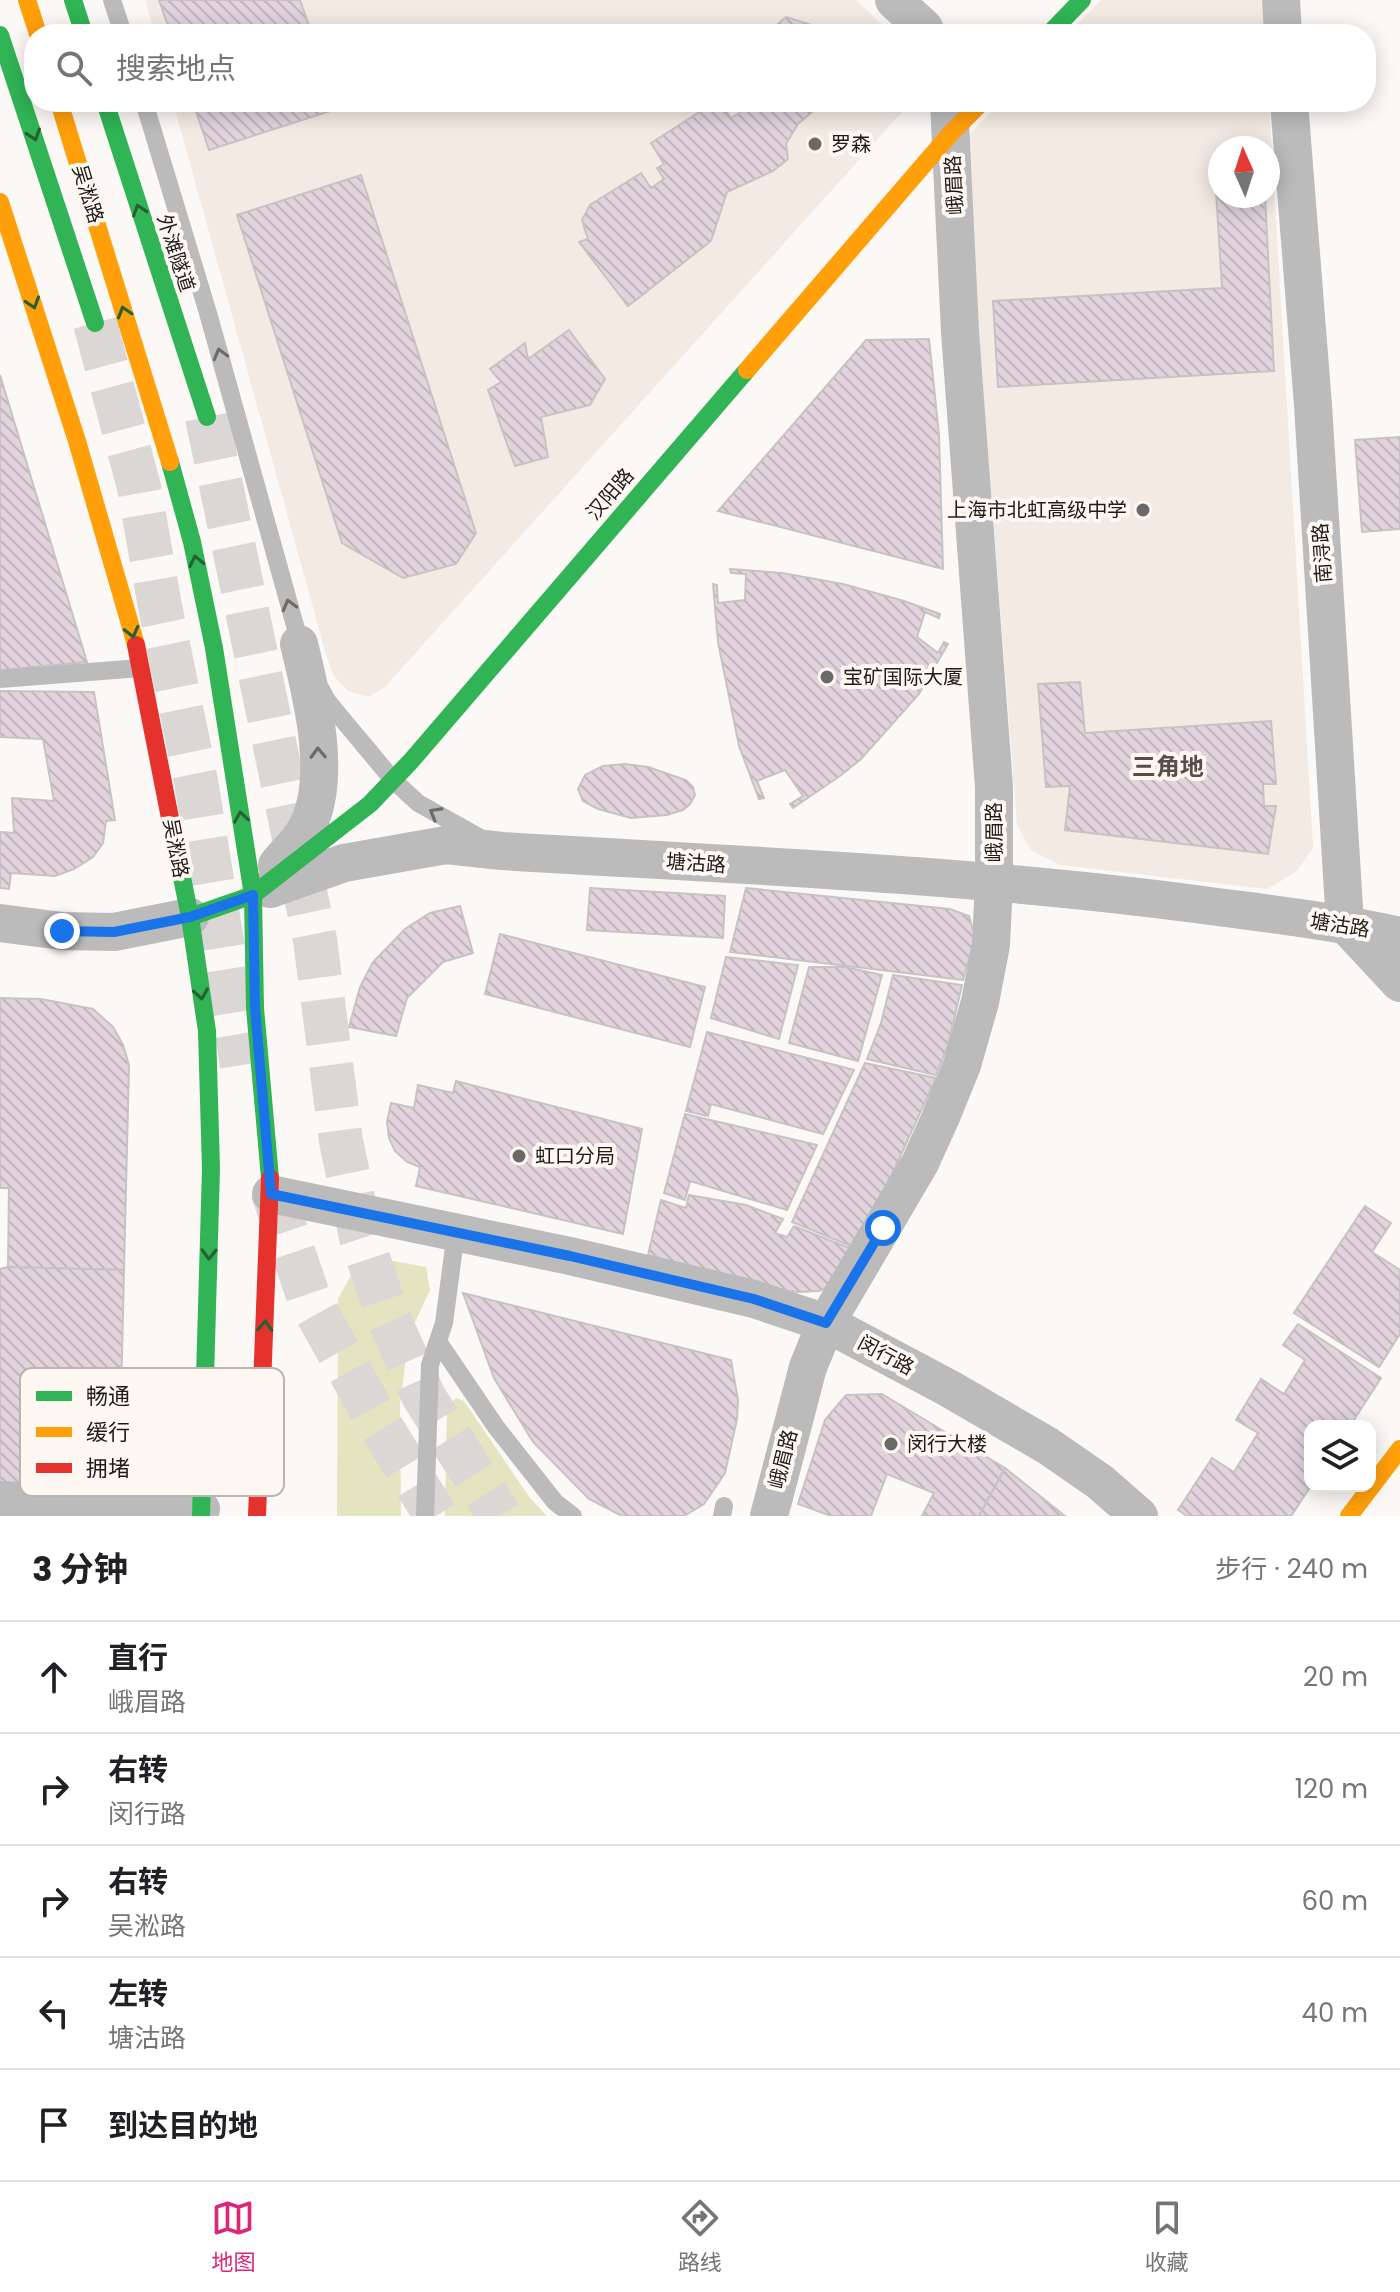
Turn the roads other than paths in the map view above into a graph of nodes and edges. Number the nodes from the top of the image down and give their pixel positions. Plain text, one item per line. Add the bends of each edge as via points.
1 (27, 0) edge
2 (73, 0) edge
3 (112, 0) edge
4 (894, 0) edge
5 (1082, 0) edge
6 (1281, 0) edge
7 (35, 24) edge
8 (81, 24) edge
9 (120, 24) edge
10 (920, 24) edge
11 (1059, 24) edge
12 (1282, 24) edge
13 (0, 35) edge
14 (24, 108) edge
15 (25, 112) edge
16 (62, 112) edge
17 (108, 112) edge
18 (147, 112) edge
19 (1290, 112) edge
20 (950, 117) edge
21 (0, 202) edge
22 (19, 261) junction
23 (0, 265) edge
24 (95, 323) tunnel mouth
25 (207, 417) tunnel mouth
26 (299, 644) junction
27 (140, 668) junction
28 (0, 679) edge
29 (393, 780) junction
30 (502, 851) junction
31 (994, 881) junction
32 (253, 895) junction
33 (190, 917) junction
34 (0, 923) edge
35 (1345, 924) junction
36 (1400, 936) edge
37 (1400, 983) edge
38 (271, 1194) junction
39 (456, 1232) junction
40 (826, 1323) junction
41 (439, 1343) junction
42 (205, 1368) edge
43 (263, 1368) edge
44 (1400, 1449) edge
45 (258, 1496) edge
46 (0, 1500) edge
47 (201, 1512) edge
48 (257, 1516) edge
49 (425, 1516) edge
50 (573, 1516) edge
51 (769, 1516) edge
52 (1139, 1516) edge
53 (1349, 1516) edge

1 - 7 main road
2 - 8 main road
3 - 9 lane
4 - 10 street
5 - 11 main road
6 - 12 street
13 -> 14 main road
15 -> 24 main road
32 -> 16 main road, 吴淞路 via 192,542
25 -> 17 main road, 外滩隧道
26 -> 18 lane
19 - 35 street, 南浔路
20 - 29 main road, 汉阳路
20 - 31 street, 峨眉路 via 960,332 994,787
21 - 22 main road, 吴淞路
22 - 23 lane
22 -> 27 main road, 吴淞路 via 77,441
26 - 29 lane via 328,702
32 -> 26 street via 305,831 315,807 316,728
27 - 28 lane
27 - 33 main road, 吴淞路
30 -> 29 lane via 418,803
29 - 32 main road, 汉阳路
30 - 31 street, 塘沽路
30 - 32 street, 塘沽路 via 446,845 388,855 344,863
31 - 35 street, 塘沽路
31 - 40 street, 峨眉路 via 991,945 962,1065 920,1163
32 - 33 main road, 塘沽路
32 - 38 main road, 吴淞路 via 255,1008
33 - 34 street, 塘沽路 via 114,932
33 -> 42 main road, 吴淞路 via 207,1031 211,1169
35 - 36 street, 塘沽路
35 - 37 street
38 - 39 street, 闵行路
43 -> 38 main road, 吴淞路
39 - 40 street, 闵行路 via 754,1299
39 - 41 lane
40 - 51 street, 峨眉路 via 800,1394
40 - 52 street, 闵行路 via 1048,1446
41 - 49 lane via 430,1365
41 - 50 lane via 496,1427 555,1502
44 - 53 main road
48 -> 45 main road, 吴淞路
46 - 47 street

